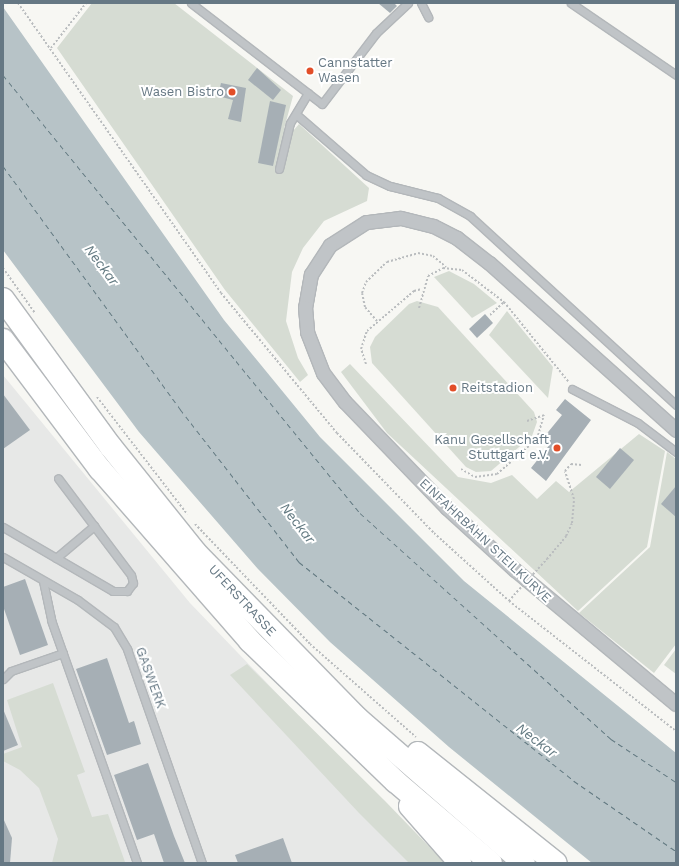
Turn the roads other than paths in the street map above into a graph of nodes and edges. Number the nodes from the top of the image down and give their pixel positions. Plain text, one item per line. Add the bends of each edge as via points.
1 (191, 3) edge
2 (408, 3) edge
3 (421, 3) edge
4 (571, 3) edge
5 (428, 16) dead end
6 (676, 75) edge
7 (308, 93) junction
8 (298, 116) junction
9 (279, 168) dead end
10 (3, 299) edge
11 (3, 340) edge
12 (572, 389) road end
13 (676, 405) edge
14 (676, 430) edge
15 (676, 452) edge
16 (58, 478) dead end
17 (3, 526) edge
18 (94, 526) junction
19 (3, 557) edge
20 (56, 558) junction
21 (43, 581) junction
22 (63, 653) junction
23 (3, 679) edge
24 (676, 704) edge
25 (357, 718) junction
26 (395, 781) junction
27 (137, 863) edge
28 (202, 863) edge
29 (460, 863) edge
30 (491, 863) edge
31 (524, 863) edge
32 (556, 863) edge

1 - 7 lane
2 - 7 lane via 376,33 322,104
3 - 5 lane
4 - 6 lane
7 - 8 lane
8 - 9 lane via 290,123
8 - 13 lane via 366,175 390,186 438,198 470,216
10 - 25 highway, UFERSTRASSE via 97,430 190,546
11 - 26 highway, UFERSTRASSE via 100,469 177,561 250,641
12 - 15 lane via 638,423
14 - 24 street, EINFAHRBAHN STEILKURVE via 510,281 469,247 434,226 400,218 366,222 330,245 311,274 305,319 316,358 345,402 447,508 544,596
16 - 18 lane
17 - 20 lane
18 - 20 lane
18 - 20 lane via 133,579 127,591 113,591
19 - 21 lane, GASWERK
21 - 22 lane
21 - 28 lane, GASWERK via 78,600 114,627 127,649
22 - 23 lane via 11,671
22 - 27 lane
25 - 31 highway, UFERSTRASSE
25 - 32 highway via 394,733
26 - 29 highway via 416,817
26 - 30 highway, UFERSTRASSE

